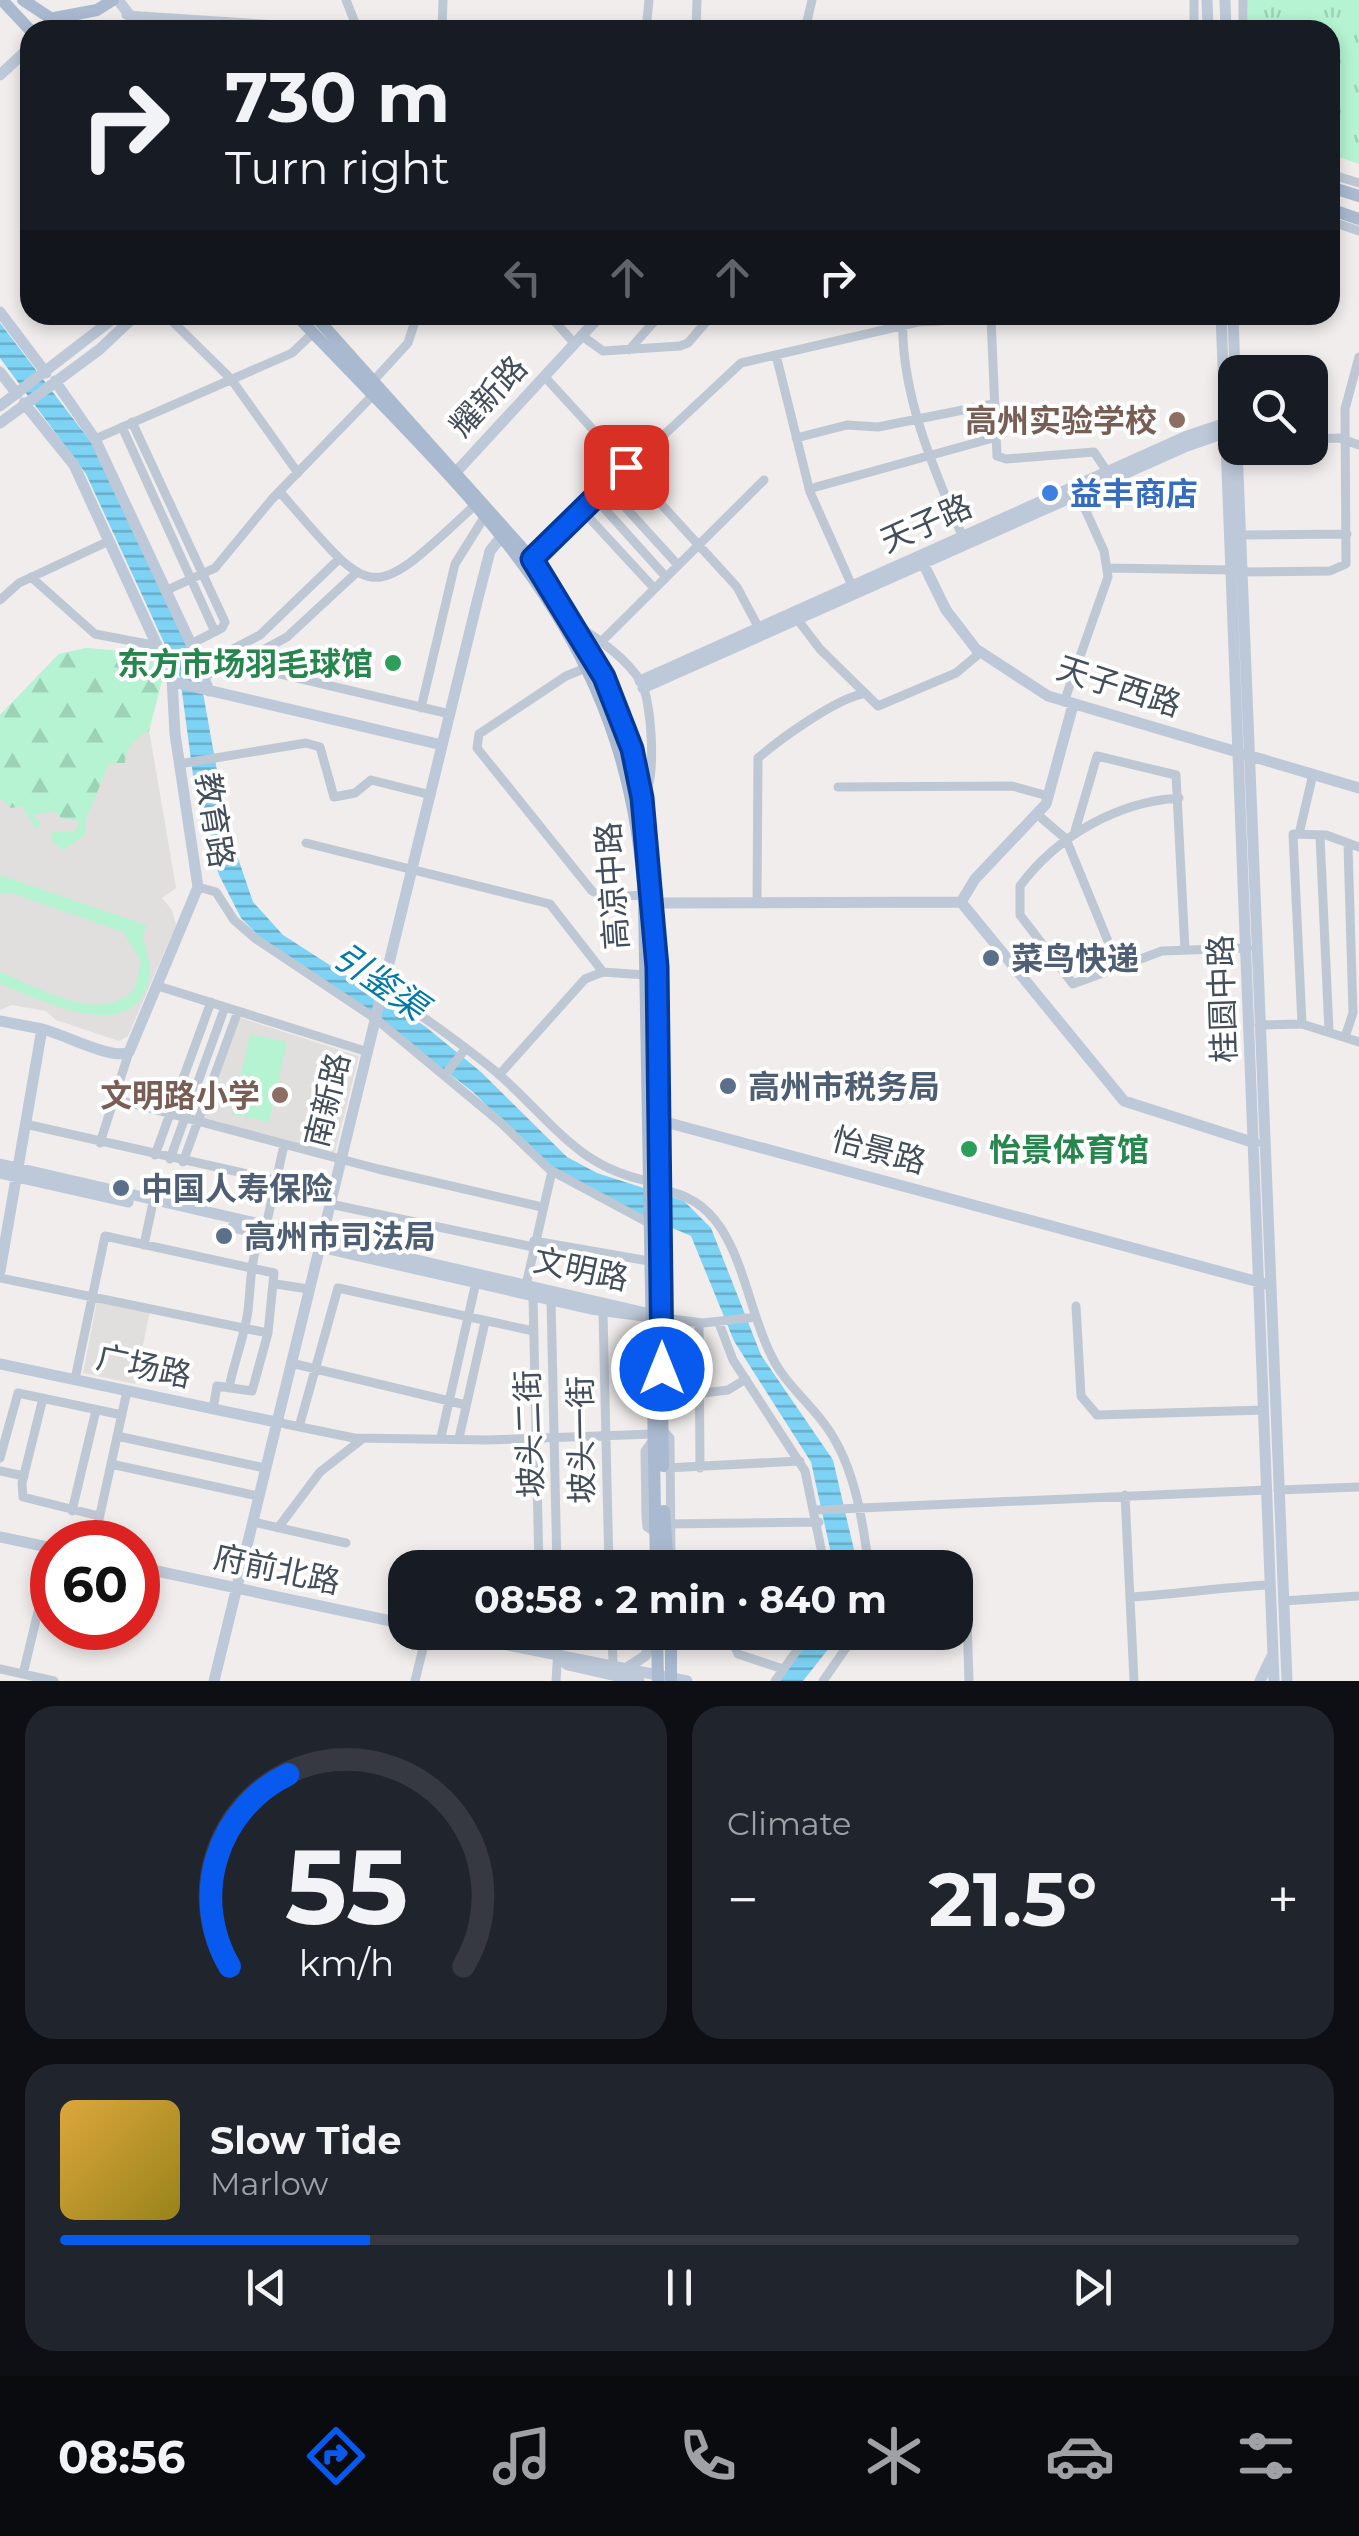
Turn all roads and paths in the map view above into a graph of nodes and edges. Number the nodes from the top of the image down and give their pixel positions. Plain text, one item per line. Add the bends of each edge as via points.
1 (2, 0) edge
2 (115, 0) edge
3 (31, 3) edge
4 (126, 15) junction
5 (49, 19) junction
6 (21, 20) edge
7 (53, 20) edge
8 (131, 20) edge
9 (203, 20) edge
10 (20, 57) edge
11 (0, 74) edge
12 (0, 312) edge
13 (107, 325) edge
14 (122, 325) edge
15 (176, 325) edge
16 (305, 325) edge
17 (323, 325) edge
18 (414, 325) edge
19 (560, 325) edge
20 (592, 325) edge
21 (651, 325) edge
22 (703, 325) edge
23 (884, 325) edge
24 (902, 325) edge
25 (991, 325) edge
26 (1221, 325) edge
27 (1233, 325) edge
28 (313, 333) junction
29 (579, 340) junction
30 (629, 350) junction
31 (776, 355) junction
32 (1224, 355) edge
33 (1234, 355) edge
34 (1359, 357) edge
35 (0, 372) edge
36 (544, 376) junction
37 (48, 379) junction
38 (232, 380) junction
39 (374, 380) junction
40 (373, 395) junction
41 (22, 397) junction
42 (993, 404) junction
43 (0, 406) edge
44 (920, 418) junction
45 (0, 423) edge
46 (127, 424) junction
47 (1218, 432) edge
48 (796, 438) junction
49 (994, 438) junction
50 (95, 439) junction
51 (1328, 440) edge
52 (1346, 441) junction
53 (1359, 445) edge
54 (930, 458) junction
55 (1233, 465) edge
56 (1238, 465) edge
57 (626, 467) junction
58 (457, 470) junction
59 (298, 474) junction
60 (1109, 476) junction
61 (764, 480) dead end
62 (606, 486) junction
63 (809, 489) junction
64 (1076, 491) junction
65 (280, 492) junction
66 (594, 496) junction
67 (581, 509) junction
68 (480, 510) junction
69 (1347, 534) junction
70 (1241, 535) junction
71 (502, 536) junction
72 (965, 540) junction
73 (110, 541) junction
74 (698, 543) junction
75 (339, 558) junction
76 (532, 559) junction
77 (921, 560) junction
78 (677, 564) junction
79 (1108, 568) junction
80 (1237, 571) junction
81 (354, 574) junction
82 (203, 575) junction
83 (30, 577) junction
84 (666, 577) junction
85 (191, 580) junction
86 (654, 588) junction
87 (854, 590) junction
88 (166, 591) junction
89 (0, 600) edge
90 (795, 617) junction
91 (575, 625) junction
92 (215, 632) junction
93 (761, 632) junction
94 (601, 642) junction
95 (191, 644) junction
96 (158, 646) junction
97 (980, 652) junction
98 (236, 664) junction
99 (588, 667) junction
100 (204, 681) junction
101 (176, 683) junction
102 (642, 685) junction
103 (863, 694) junction
104 (1068, 704) junction
105 (421, 708) junction
106 (450, 714) junction
107 (442, 745) junction
108 (1244, 754) junction
109 (184, 763) junction
110 (1313, 774) junction
111 (838, 787) dead end
112 (1359, 788) edge
113 (431, 795) junction
114 (1048, 796) junction
115 (1179, 798) junction
116 (638, 799) junction
117 (1038, 816) junction
118 (1299, 834) junction
119 (1071, 835) junction
120 (1320, 836) junction
121 (306, 843) dead end
122 (1354, 846) edge
123 (414, 870) junction
124 (198, 887) junction
125 (649, 899) junction
126 (961, 902) junction
127 (758, 903) junction
128 (1248, 948) junction
129 (1185, 950) junction
130 (1119, 968) junction
131 (602, 972) junction
132 (645, 975) junction
133 (158, 986) junction
134 (384, 990) junction
135 (211, 1002) junction
136 (224, 1006) junction
137 (238, 1011) junction
138 (377, 1016) junction
139 (0, 1021) edge
140 (1355, 1021) edge
141 (1302, 1024) junction
142 (1255, 1025) junction
143 (42, 1029) junction
144 (1329, 1031) junction
145 (1345, 1037) junction
146 (1359, 1042) edge
147 (464, 1050) junction
148 (129, 1052) junction
149 (368, 1052) junction
150 (446, 1072) junction
151 (499, 1075) junction
152 (114, 1099) junction
153 (167, 1115) junction
154 (180, 1119) junction
155 (658, 1120) junction
156 (194, 1122) junction
157 (25, 1124) junction
158 (100, 1142) junction
159 (1255, 1142) junction
160 (284, 1145) junction
161 (155, 1155) junction
162 (170, 1158) junction
163 (340, 1160) junction
164 (183, 1162) junction
165 (0, 1164) edge
166 (552, 1171) junction
167 (17, 1172) junction
168 (0, 1173) edge
169 (274, 1182) junction
170 (654, 1188) junction
171 (331, 1199) junction
172 (542, 1207) junction
173 (152, 1208) junction
174 (653, 1221) junction
175 (264, 1230) junction
176 (656, 1238) junction
177 (320, 1242) junction
178 (534, 1244) junction
179 (144, 1245) junction
180 (649, 1261) junction
181 (251, 1268) junction
182 (0, 1274) edge
183 (476, 1282) junction
184 (276, 1284) junction
185 (1265, 1284) junction
186 (308, 1290) junction
187 (530, 1290) junction
188 (92, 1296) junction
189 (550, 1300) junction
190 (1076, 1306) dead end
191 (603, 1312) junction
192 (654, 1316) junction
193 (468, 1317) junction
194 (754, 1318) junction
195 (485, 1322) junction
196 (723, 1322) junction
197 (699, 1323) junction
198 (244, 1328) junction
199 (533, 1331) junction
200 (268, 1333) junction
201 (291, 1362) junction
202 (0, 1364) edge
203 (314, 1368) junction
204 (75, 1379) junction
205 (746, 1380) junction
206 (228, 1388) junction
207 (128, 1391) junction
208 (700, 1394) junction
209 (43, 1398) junction
210 (662, 1398) junction
211 (449, 1401) junction
212 (466, 1405) junction
213 (212, 1409) junction
214 (96, 1410) junction
215 (1264, 1410) junction
216 (122, 1415) junction
217 (276, 1422) junction
218 (299, 1427) junction
219 (656, 1434) junction
220 (117, 1436) junction
221 (605, 1437) junction
222 (363, 1438) junction
223 (442, 1438) junction
224 (459, 1438) junction
225 (535, 1439) junction
226 (554, 1439) junction
227 (0, 1458) edge
228 (800, 1461) junction
229 (111, 1464) junction
230 (265, 1468) junction
231 (700, 1468) junction
232 (0, 1471) edge
233 (659, 1474) junction
234 (24, 1476) junction
235 (1359, 1486) edge
236 (1272, 1490) junction
237 (258, 1496) junction
238 (1125, 1496) junction
239 (854, 1506) junction
240 (72, 1511) junction
241 (819, 1514) junction
242 (99, 1516) junction
243 (98, 1520) edge
244 (252, 1522) junction
245 (664, 1527) junction
246 (278, 1528) junction
247 (0, 1537) edge
248 (346, 1543) dead end
249 (30, 1545) edge
250 (538, 1550) edge
251 (557, 1550) edge
252 (609, 1550) edge
253 (660, 1550) edge
254 (667, 1550) edge
255 (824, 1550) edge
256 (865, 1550) edge
257 (160, 1572) edge
258 (1270, 1585) junction
259 (236, 1588) junction
260 (1359, 1596) edge
261 (1130, 1597) junction
262 (1283, 1601) junction
263 (388, 1620) edge
264 (30, 1644) edge
265 (423, 1650) edge
266 (524, 1650) edge
267 (560, 1650) edge
268 (613, 1650) edge
269 (650, 1650) edge
270 (664, 1650) edge
271 (736, 1650) edge
272 (797, 1650) edge
273 (845, 1650) edge
274 (969, 1650) edge
275 (1273, 1652) junction
276 (560, 1658) junction
277 (613, 1664) junction
278 (628, 1667) junction
279 (0, 1669) edge
280 (783, 1669) junction
281 (23, 1674) junction
282 (1287, 1674) edge
283 (665, 1678) edge
284 (54, 1681) edge
285 (214, 1681) edge
286 (414, 1681) edge
287 (556, 1681) edge
288 (638, 1681) edge
289 (687, 1681) edge
290 (775, 1681) edge
291 (823, 1681) edge
292 (970, 1681) edge
293 (1134, 1681) edge
294 (1260, 1681) edge
295 (1274, 1681) edge
296 (1296, 1681) edge

1 - 6 main road
2 - 4 street
2 - 5 main road
3 - 5 main road
4 - 8 street
4 - 9 street
5 - 7 main road
10 - 11 street
12 - 37 street
13 - 37 street
14 - 37 street
15 - 38 street
16 - 28 main road, 高凉中路
17 - 39 main road, 高凉中路
18 - 39 street via 408,343
19 - 29 street
20 - 29 street, 耀新路
21 - 30 street
22 - 30 street via 686,344
23 - 31 street
24 - 44 street
25 - 42 street
26 - 32 street, 桂圆中路
27 - 33 street
28 - 38 street via 300,349
28 - 40 main road, 高凉中路
29 - 30 street via 603,351
29 - 36 street, 耀新路
31 - 48 street
31 - 57 street via 740,363
34 - 52 street via 1345,409
35 - 41 street, 教育路
36 - 57 street
36 - 58 street, 耀新路
37 - 41 street
37 - 50 street
38 - 46 street
38 - 59 street
39 - 58 main road, 高凉中路
40 - 59 street
40 - 68 main road, 高凉中路
41 - 43 street
41 - 45 street
41 - 73 street, 教育路 via 74,465
42 - 44 street
42 - 49 street
44 - 48 street via 878,427 846,424
44 - 54 street
46 - 50 street
46 - 82 street
46 - 85 street
47 - 60 street, 天子路
48 - 63 street
49 - 54 street
49 - 60 street via 1000,458 1094,452
50 - 88 street
51 - 52 street
52 - 53 street
52 - 69 street
54 - 63 street
54 - 72 street
55 - 80 street, 桂圆中路
56 - 70 street, 桂圆中路
57 - 62 street
57 - 74 street
58 - 76 main road, 高凉中路
59 - 65 street
60 - 64 street, 天子路
61 - 74 street
62 - 66 street
62 - 78 street
63 - 87 street
64 - 72 street, 天子路
64 - 79 street
65 - 75 street
65 - 82 street
66 - 67 street
66 - 84 street
67 - 76 street
67 - 86 street
68 - 71 main road, 高凉中路
68 - 81 street via 398,574 381,580
68 - 105 street via 455,564
69 - 70 street
69 - 80 street via 1340,569
70 - 80 street, 桂圆中路
71 - 99 main road, 高凉中路
71 - 106 street, 南新路 via 488,556
72 - 77 street, 天子路
73 - 83 street
73 - 96 street, 教育路
74 - 78 street
74 - 93 street via 737,587
75 - 81 street
75 - 100 street
76 - 91 main road, 高凉中路
77 - 87 street, 天子路
77 - 97 street, 天子西路 via 955,625
78 - 84 street
79 - 80 street
79 - 104 street
80 - 108 street, 桂圆中路
81 - 98 street via 287,637
82 - 85 street
82 - 92 street via 225,622
83 - 89 street
83 - 96 street via 94,634
84 - 86 street
85 - 88 street
85 - 92 street
86 - 94 street
87 - 90 street, 天子路
88 - 95 street
90 - 93 street, 天子路
90 - 103 street
91 - 94 street
91 - 116 main road, 高凉中路 via 614,702
92 - 95 street
93 - 102 street, 天子路
94 - 102 street
95 - 100 street
96 - 101 street, 教育路
97 - 103 street via 956,673 884,706
97 - 104 street, 天子西路
98 - 100 street
98 - 105 street
99 - 116 main road, 高凉中路
99 - 125 street via 480,734 478,748 592,892
100 - 101 street
100 - 107 street
101 - 109 street, 教育路
102 - 116 street via 652,781
103 - 127 street via 840,698 758,758
104 - 108 street, 天子西路
104 - 114 street
105 - 106 street
106 - 107 street, 南新路
107 - 113 street, 南新路
108 - 110 street, 天子西路
108 - 128 street, 桂圆中路
108 - 142 street, 桂圆中路
109 - 113 street via 311,743 321,749 334,797 355,793 371,780
109 - 124 street, 教育路
110 - 112 street, 天子西路
110 - 118 street
111 - 114 street via 1012,786
113 - 123 street, 南新路
114 - 117 street
115 - 119 street via 1152,800
115 - 119 street via 1176,775 1100,755
115 - 129 street
116 - 125 main road, 高凉中路
117 - 119 street
117 - 126 street via 974,879
118 - 120 street
118 - 141 street via 1292,834
119 - 130 street
119 - 130 street via 1020,886 1020,915 1072,983
120 - 122 street
120 - 144 street
121 - 123 street
122 - 140 street
123 - 131 street via 550,904
123 - 134 street, 南新路
124 - 133 street, 教育路
124 - 138 street via 216,892 256,939
125 - 127 street
125 - 132 main road, 高凉中路
125 - 155 main road, 高凉中路
126 - 127 street
126 - 159 street via 1123,1100
128 - 129 street
128 - 142 street, 桂圆中路
129 - 130 street
131 - 132 street
131 - 151 street via 585,979
132 - 170 main road, 高凉中路
133 - 135 street
133 - 148 street, 教育路
134 - 138 street, 南新路
134 - 147 street
135 - 136 street
135 - 153 street
136 - 137 street
136 - 154 street
137 - 149 street
137 - 156 street
138 - 149 street, 南新路
138 - 150 street
139 - 143 street
140 - 145 street
141 - 142 street
141 - 144 street
142 - 159 street, 桂圆中路
142 - 185 street, 桂圆中路
143 - 148 street via 109,1055
143 - 157 street
144 - 145 street
145 - 146 street
147 - 150 street
147 - 151 street
148 - 152 street
149 - 163 street, 南新路
150 - 166 street
151 - 170 street via 574,1150
152 - 153 street
152 - 158 street
153 - 154 street
153 - 161 street
154 - 156 street
154 - 162 street
155 - 170 main road, 高凉中路
155 - 185 street, 怡景路
156 - 160 street
156 - 164 street
157 - 158 street
157 - 167 street
158 - 161 street
159 - 185 street, 桂圆中路
160 - 163 street
160 - 169 street
161 - 162 street
162 - 164 street
163 - 171 street, 南新路
163 - 172 street
164 - 169 street
165 - 167 street, 文明路
166 - 172 street
166 - 174 street
167 - 168 street, 文明路
167 - 173 street, 文明路
167 - 175 street, 文明路
167 - 182 street
169 - 171 street
169 - 175 street
170 - 174 main road, 高凉中路
170 - 194 street via 693,1198 712,1212
171 - 177 street, 南新路
171 - 178 street
172 - 178 street
173 - 175 street, 文明路
173 - 179 street
174 - 176 main road, 高凉中路
175 - 177 street, 文明路
175 - 181 street
176 - 180 main road, 高凉中路
176 - 192 main road, 高凉中路
177 - 183 street, 文明路
177 - 186 street, 南新路
177 - 187 street, 文明路
178 - 180 street
178 - 187 street
179 - 181 street
179 - 188 street via 104,1236
180 - 192 main road, 高凉中路
181 - 184 street via 274,1273
181 - 198 street
182 - 188 street
183 - 187 street, 文明路
183 - 193 street
184 - 186 street
184 - 200 street
185 - 215 street, 桂圆中路
185 - 236 street, 桂圆中路
186 - 201 street, 南新路
187 - 189 street, 文明路
187 - 192 street, 文明路
187 - 199 street
188 - 198 street
188 - 204 street
189 - 191 street, 文明路
189 - 226 street, 坡头二街
190 - 215 street via 1081,1396 1097,1415
191 - 192 street, 文明路
191 - 221 street, 坡头一街
192 - 197 street
192 - 210 main road, 高凉中路
192 - 219 main road, 高凉中路
193 - 195 street
193 - 203 street via 339,1287
193 - 211 street
194 - 196 street
194 - 239 street via 774,1362 838,1444
195 - 199 street
195 - 212 street
196 - 197 street
196 - 205 street via 725,1345
197 - 208 street
198 - 200 street
198 - 206 street
199 - 225 street
200 - 206 street via 252,1391
201 - 203 street
201 - 217 street, 南新路
202 - 204 street, 广场路
203 - 211 street
203 - 218 street
204 - 207 street, 广场路
205 - 208 street
205 - 228 street
206 - 213 street via 218,1386
207 - 213 street, 广场路
207 - 216 street
208 - 210 street
208 - 231 street
209 - 214 street
209 - 227 street via 16,1395
209 - 234 street
210 - 219 main road, 高凉中路
211 - 212 street
211 - 223 street
212 - 224 street
213 - 217 street, 广场路
214 - 216 street
214 - 240 street
215 - 236 street, 桂圆中路
216 - 220 street
217 - 218 street
217 - 230 street, 南新路
218 - 222 street
219 - 221 street
219 - 233 main road, 高凉中路
219 - 233 street via 670,1438
220 - 229 street
220 - 230 street
221 - 226 street
221 - 252 street, 坡头一街
222 - 223 street
222 - 246 street via 320,1472
223 - 224 street
224 - 225 street
225 - 226 street
225 - 250 street
226 - 251 street, 坡头二街
228 - 231 street
228 - 241 street
229 - 237 street
229 - 242 street
230 - 237 street, 南新路
231 - 233 street
232 - 234 street
233 - 245 main road, 高凉中路
233 - 245 main road, 高凉中路 via 668,1497
234 - 240 street via 27,1501
235 - 236 street
236 - 238 street
236 - 258 street, 桂圆中路
236 - 262 street, 桂圆中路
237 - 244 street, 南新路
238 - 239 street
238 - 261 street
239 - 241 street
239 - 256 street
240 - 242 street
241 - 245 street
241 - 255 street
242 - 243 street
244 - 246 street
244 - 259 street, 南新路
245 - 253 main road, 高凉中路
245 - 254 main road, 高凉中路
246 - 248 street
247 - 249 street
257 - 259 street, 府前北路
258 - 261 street
258 - 275 street, 桂圆中路
259 - 263 street, 府前北路
259 - 285 street, 南新路
260 - 262 street
261 - 293 street
262 - 282 street, 桂圆中路
264 - 281 street
265 - 286 street
266 - 276 street
267 - 276 street
268 - 277 street
269 - 278 street
270 - 283 main road
271 - 280 street
272 - 280 street
273 - 291 street
274 - 292 street
275 - 294 street
275 - 295 street, 桂圆中路
276 - 277 street
276 - 287 street
276 - 288 street
277 - 278 street
278 - 283 street
279 - 281 street
280 - 290 street
281 - 284 street
282 - 296 street
283 - 289 street

